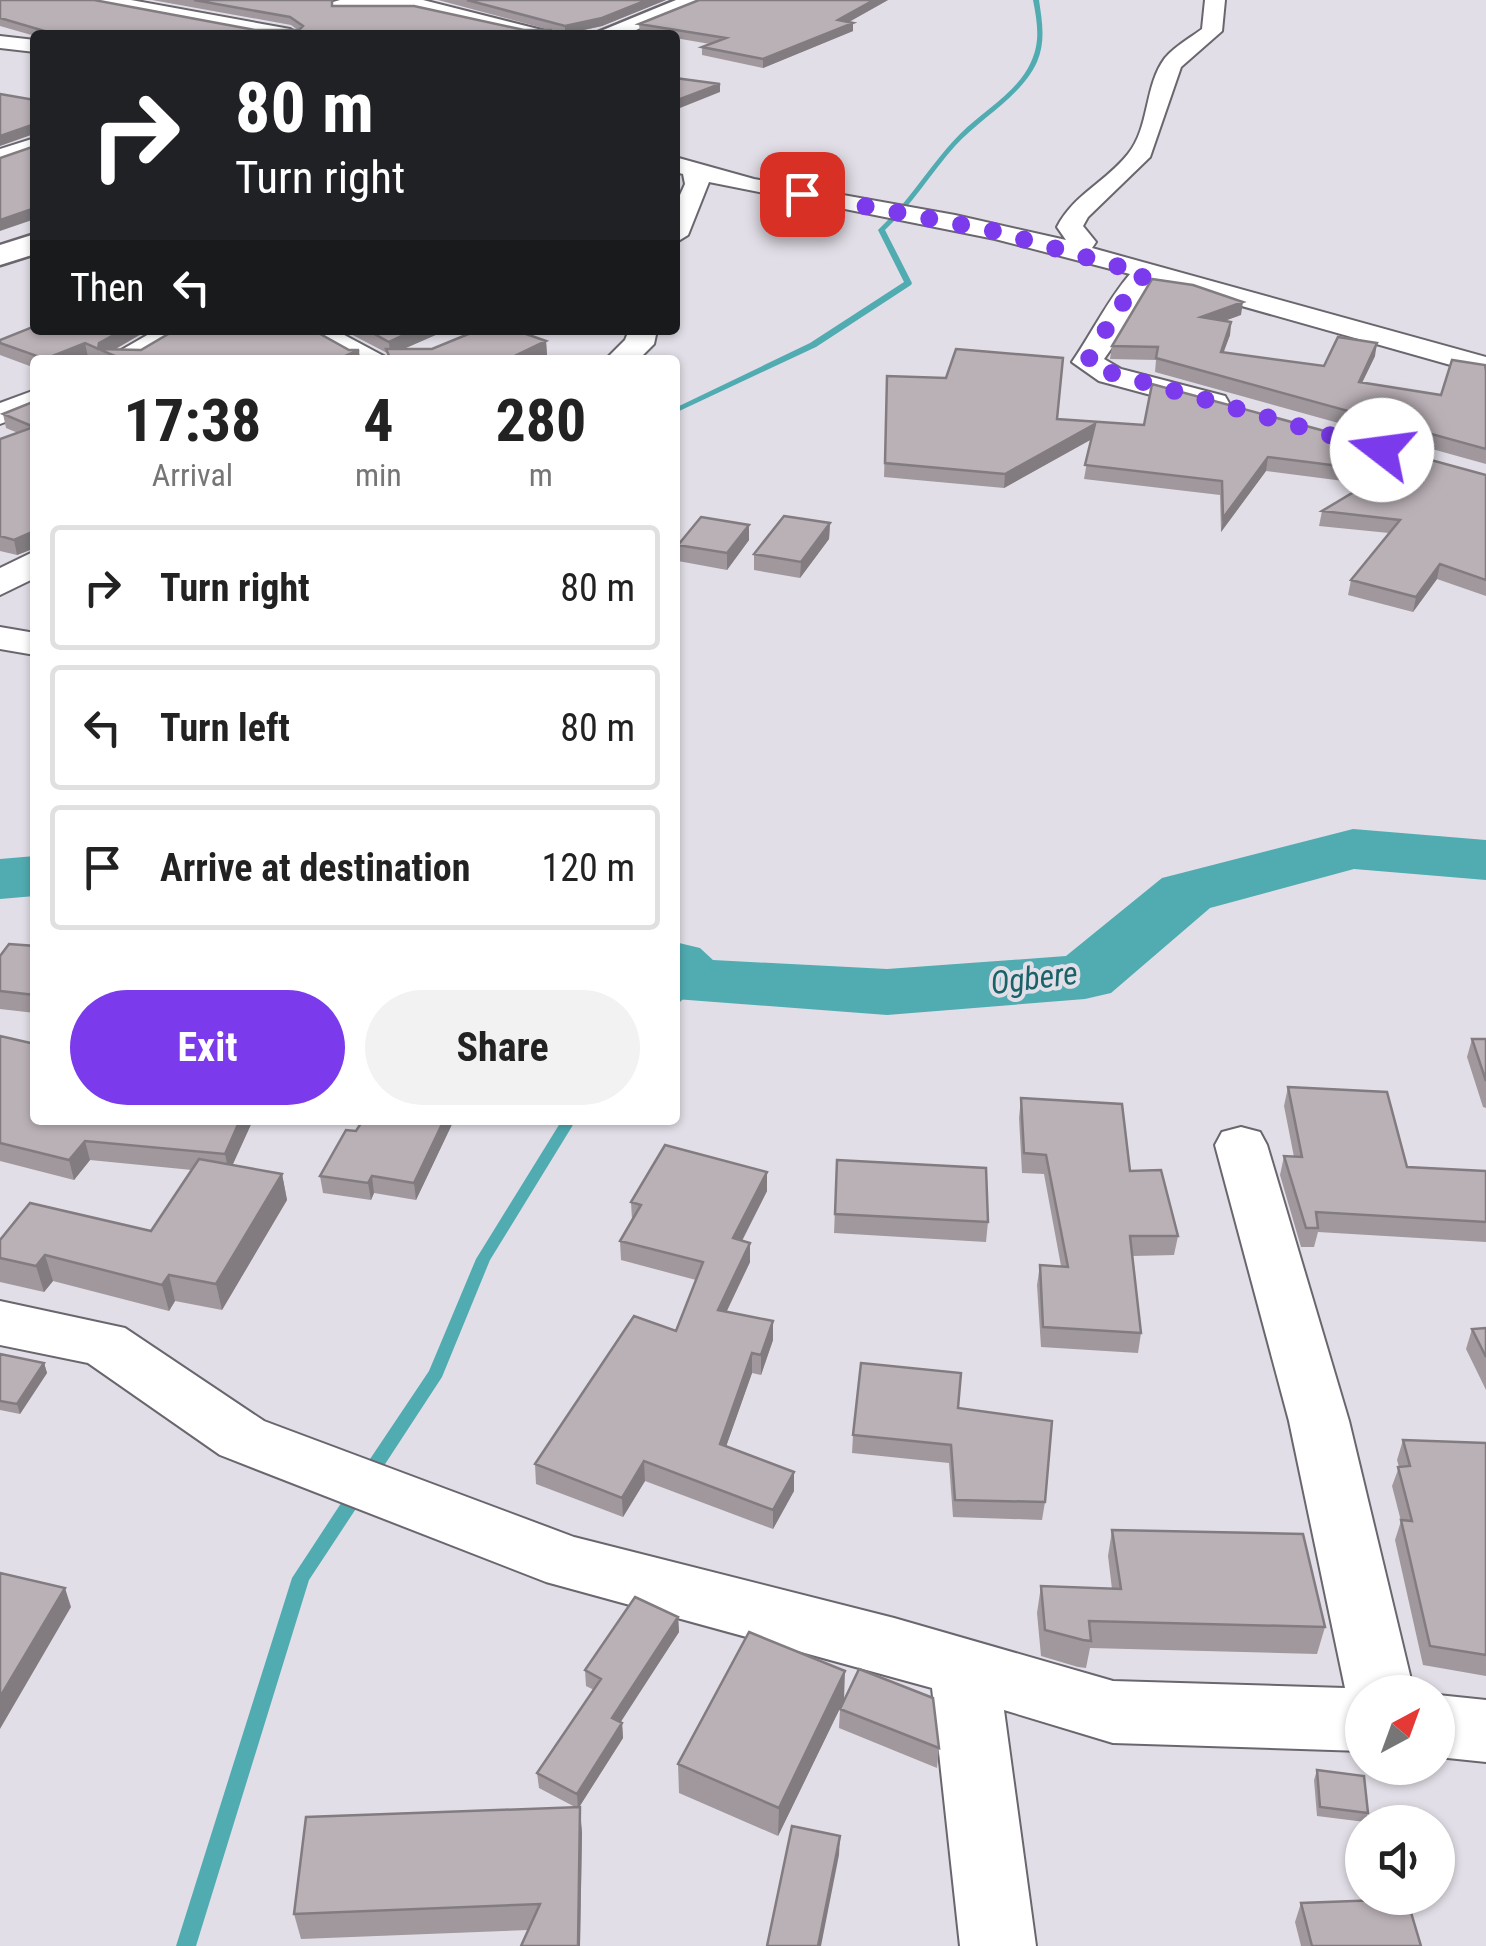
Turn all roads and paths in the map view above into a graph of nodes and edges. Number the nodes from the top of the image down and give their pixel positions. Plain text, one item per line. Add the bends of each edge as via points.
1 (99, 0) edge
2 (197, 0) edge
3 (361, 0) edge
4 (697, 0) edge
5 (1216, 0) edge
6 (131, 2) edge
7 (420, 2) edge
8 (340, 6) junction
9 (169, 11) junction
10 (302, 22) edge
11 (266, 29) junction
12 (262, 30) edge
13 (532, 30) edge
14 (616, 30) edge
15 (0, 42) edge
16 (30, 45) edge
17 (30, 147) edge
18 (0, 158) edge
19 (684, 167) edge
20 (680, 224) edge
21 (1066, 251) junction
22 (1145, 274) junction
23 (169, 335) edge
24 (323, 335) edge
25 (642, 335) edge
26 (129, 355) edge
27 (365, 355) edge
28 (626, 355) edge
29 (1486, 366) edge
30 (30, 401) edge
31 (1242, 412) edge
32 (0, 415) edge
33 (30, 565) edge
34 (0, 584) edge
35 (0, 638) edge
36 (30, 643) edge
37 (1241, 1145) dead end
38 (0, 1322) edge
39 (964, 1668) junction
40 (1376, 1675) edge
41 (1345, 1719) edge
42 (1455, 1728) edge
43 (1486, 1731) edge
44 (998, 1946) edge

1 - 6 street
2 - 9 street
3 - 8 street
4 - 14 main road
5 - 21 street via 1212,31 1171,63 1138,158 1073,218 1070,227 1083,242
6 - 9 street
7 - 8 street
7 - 13 street
8 - 10 street
9 - 11 street
10 - 11 street
11 - 12 street
15 - 16 street
17 - 18 street
19 - 20 street via 697,184
19 - 21 street
21 - 22 street
22 - 29 street
22 - 31 street via 1087,362 1110,375
23 - 26 street
24 - 27 street
25 - 28 street
30 - 32 street
33 - 34 street
35 - 36 street
37 - 40 street via 1320,1422
38 - 39 street via 104,1344 242,1438 569,1563
39 - 41 street via 1113,1712
39 - 44 street
42 - 43 street

